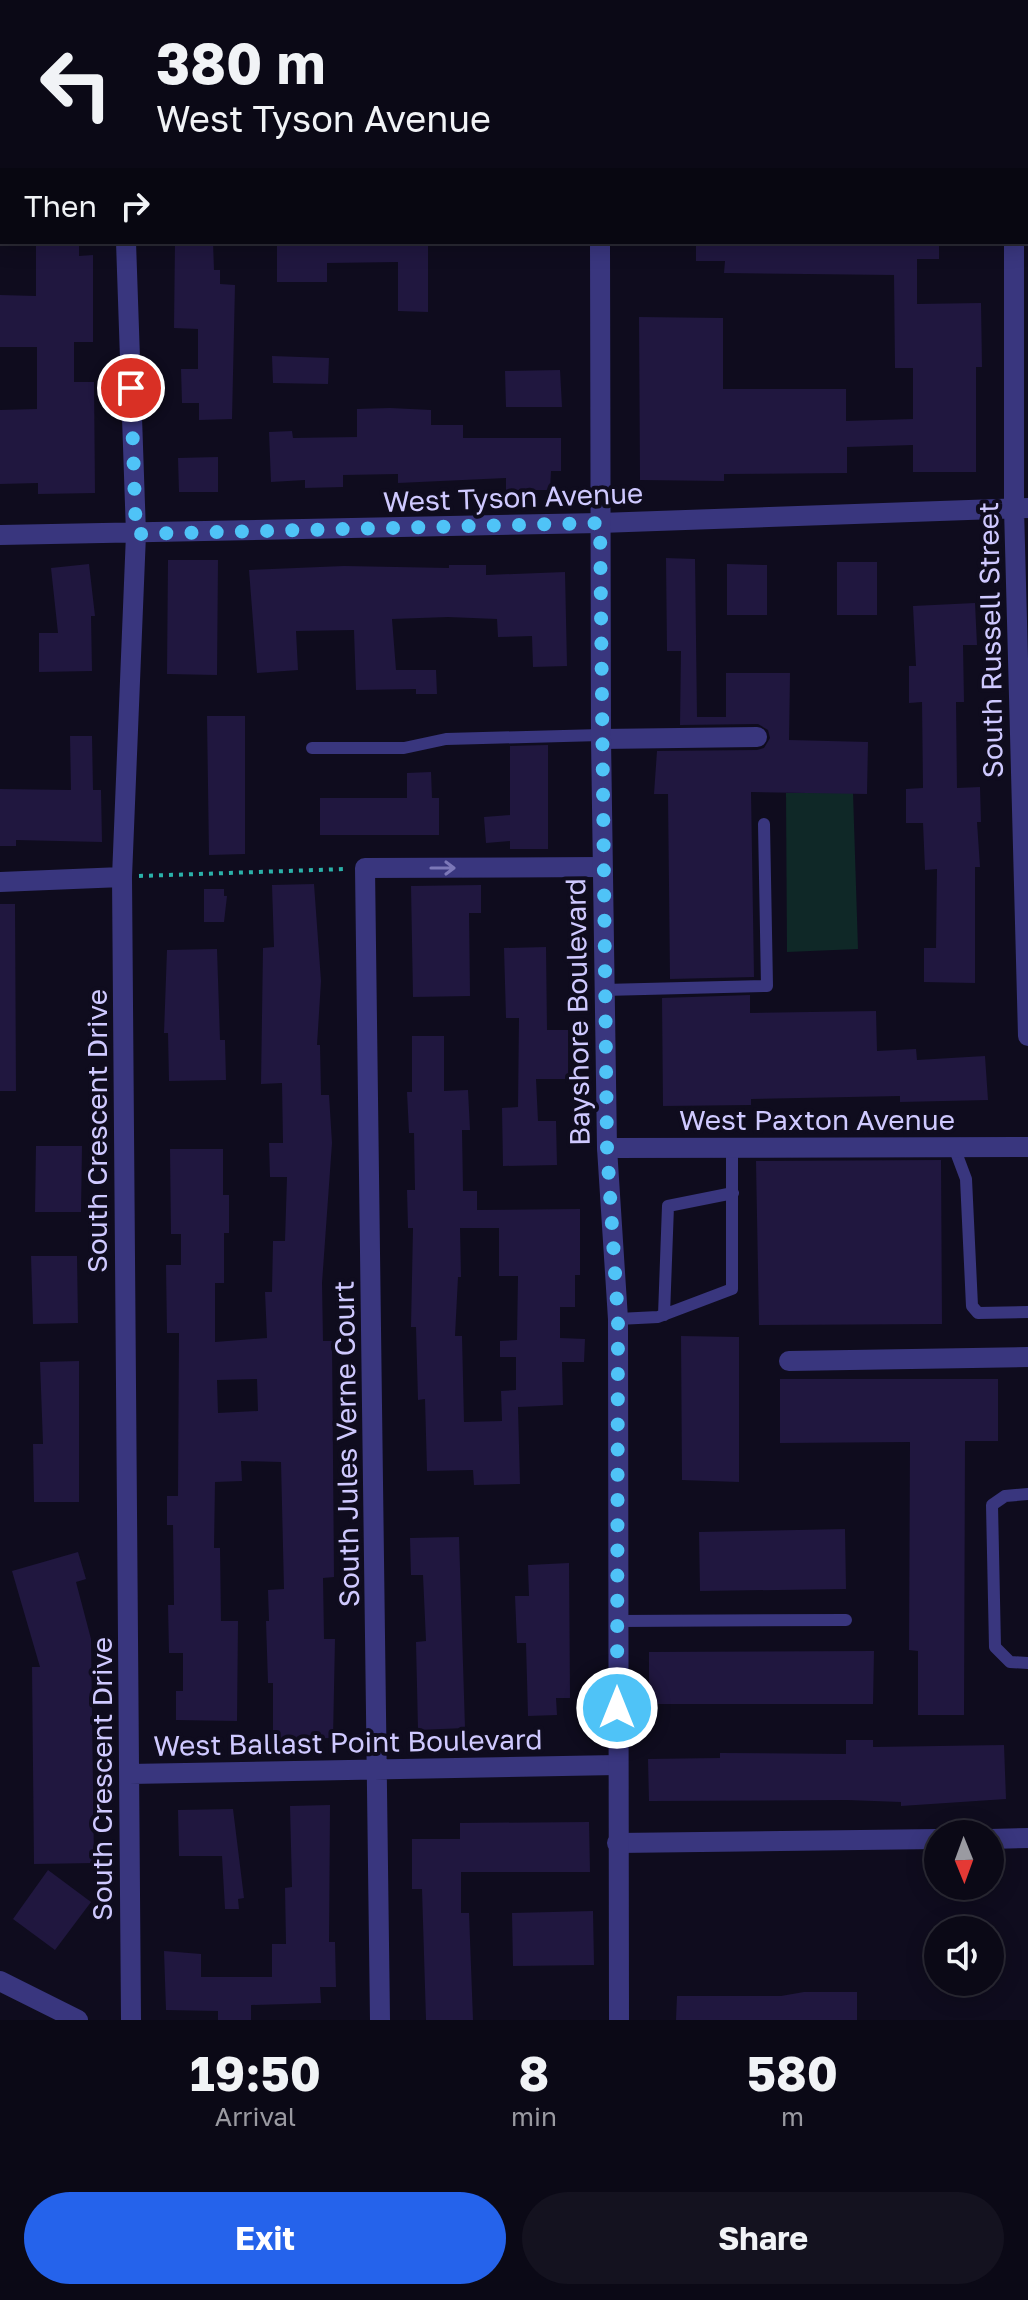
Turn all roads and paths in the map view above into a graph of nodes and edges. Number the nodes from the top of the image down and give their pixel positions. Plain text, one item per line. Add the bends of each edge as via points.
1 (126, 244) edge
2 (600, 244) edge
3 (1014, 244) edge
4 (1021, 508) edge
5 (600, 523) junction
6 (136, 534) junction
7 (0, 535) edge
8 (601, 737) junction
9 (757, 737) dead end
10 (312, 748) dead end
11 (764, 824) dead end
12 (602, 867) junction
13 (365, 868) junction
14 (122, 877) junction
15 (0, 882) edge
16 (604, 990) junction
17 (1028, 1036) edge
18 (732, 1147) junction
19 (954, 1147) junction
20 (1028, 1147) edge
21 (607, 1148) junction
22 (733, 1193) junction
23 (1028, 1312) edge
24 (664, 1315) junction
25 (618, 1319) junction
26 (1028, 1357) edge
27 (789, 1361) dead end
28 (1028, 1494) edge
29 (846, 1620) dead end
30 (617, 1621) junction
31 (1028, 1663) edge
32 (617, 1765) junction
33 (379, 1767) junction
34 (129, 1774) junction
35 (1028, 1838) edge
36 (924, 1839) edge
37 (1004, 1839) edge
38 (617, 1843) junction
39 (0, 1981) edge
40 (78, 2020) edge
41 (131, 2020) edge
42 (380, 2020) edge
43 (619, 2020) edge

1 - 6 street, South Crescent Drive
2 - 5 street, Bayshore Boulevard
3 - 4 street, South Russell Street
4 - 5 street, West Tyson Avenue
4 - 17 street, South Russell Street
5 - 6 street, West Tyson Avenue
5 - 8 street, Bayshore Boulevard
6 - 7 street, West Tyson Avenue
6 - 14 street, South Crescent Drive
8 - 9 street
8 - 10 lane
8 - 12 street, Bayshore Boulevard
11 - 16 lane via 767,986
13 -> 12 street
12 - 16 street, Bayshore Boulevard
13 - 14 path
13 - 33 street, South Jules Verne Court
14 - 15 street
14 - 34 street, South Crescent Drive
16 - 21 street, Bayshore Boulevard
18 - 19 street, West Paxton Avenue
18 - 21 street, West Paxton Avenue
18 - 22 lane
19 - 20 street, West Paxton Avenue
19 - 23 lane via 966,1179 972,1306 978,1313
21 - 25 street, Bayshore Boulevard
22 - 24 lane via 732,1289
22 - 24 lane via 668,1206
24 - 25 lane
25 - 30 street, Bayshore Boulevard
26 - 27 street
28 - 31 lane via 1005,1496 992,1505 995,1647 1010,1662
29 - 30 lane
30 - 32 street, Bayshore Boulevard
32 - 33 street, West Ballast Point Boulevard
32 - 38 street, Bayshore Boulevard
33 - 34 street, West Ballast Point Boulevard
33 - 42 street, South Jules Verne Court
34 - 41 street, South Crescent Drive
35 - 37 street
36 - 38 street
38 - 43 street, Bayshore Boulevard
39 - 40 street

